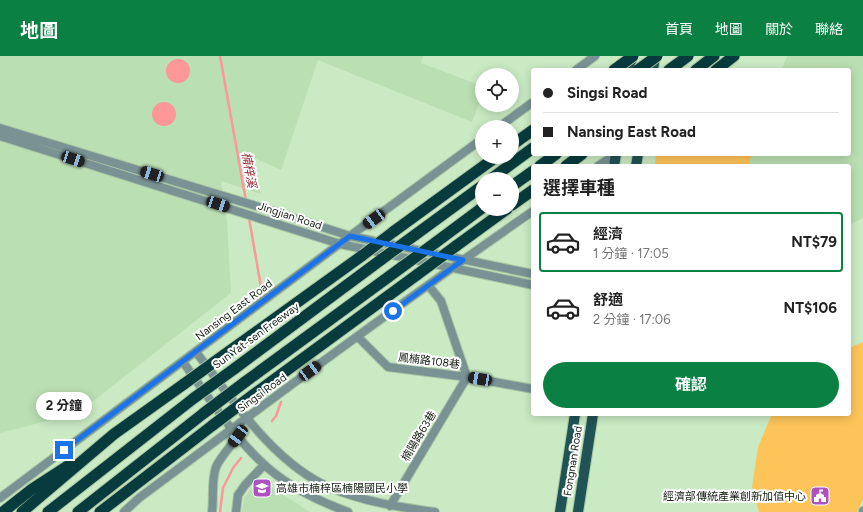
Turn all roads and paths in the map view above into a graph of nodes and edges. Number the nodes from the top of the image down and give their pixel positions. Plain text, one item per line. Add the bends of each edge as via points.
1 (595, 56) edge
2 (632, 56) edge
3 (656, 56) edge
4 (688, 56) edge
5 (714, 56) edge
6 (734, 56) edge
7 (579, 68) edge
8 (621, 68) edge
9 (641, 68) edge
10 (653, 68) edge
11 (672, 68) edge
12 (699, 68) edge
13 (719, 68) edge
14 (531, 103) edge
15 (508, 120) edge
16 (0, 128) edge
17 (531, 131) edge
18 (0, 136) edge
19 (519, 140) edge
20 (475, 144) edge
21 (531, 149) edge
22 (553, 156) edge
23 (579, 156) edge
24 (613, 156) edge
25 (486, 164) edge
26 (543, 164) edge
27 (569, 164) edge
28 (601, 164) edge
29 (500, 172) edge
30 (531, 172) edge
31 (519, 181) edge
32 (475, 191) edge
33 (531, 191) edge
34 (519, 200) edge
35 (531, 212) edge
36 (475, 213) edge
37 (497, 216) edge
38 (350, 236) junction
39 (340, 244) junction
40 (463, 260) junction
41 (451, 268) junction
42 (531, 274) edge
43 (428, 285) junction
44 (531, 285) edge
45 (358, 337) junction
46 (196, 352) junction
47 (183, 362) junction
48 (467, 377) junction
49 (531, 389) edge
50 (575, 416) edge
51 (593, 416) edge
52 (247, 417) junction
53 (232, 429) junction
54 (114, 434) junction
55 (238, 436) junction
56 (264, 465) junction
57 (0, 498) edge
58 (390, 506) junction
59 (3, 512) edge
60 (22, 512) edge
61 (48, 512) edge
62 (78, 512) edge
63 (100, 512) edge
64 (124, 512) edge
65 (212, 512) edge
66 (236, 512) edge
67 (348, 512) edge
68 (435, 512) edge
69 (560, 512) edge
70 (578, 512) edge

1 - 7 street
2 - 8 highway, bridge
3 - 9 highway, bridge
3 - 10 main road
4 - 11 highway
5 - 12 highway
6 - 13 highway
14 - 15 street
16 - 38 street, Jingjian Road
17 - 19 highway
18 - 39 street, Jingjian Road
20 - 38 street, Nansing East Road
21 - 29 highway
22 - 26 highway
23 - 27 highway
24 - 28 street
25 - 54 highway, bridge
30 - 31 highway
32 - 61 highway, Sun Yat-sen Freeway, bridge via 194,398
33 - 34 highway
35 - 40 street, Singsi Road
36 - 62 highway, bridge via 245,382
37 - 63 highway, bridge via 253,394
38 - 39 street, Nansing East Road
38 - 40 street, Jingjian Road
39 - 41 street, Jingjian Road
39 - 46 street, Nansing East Road
40 - 41 street, Singsi Road
40 - 42 street, Jingjian Road
41 - 43 street, Singsi Road
41 - 44 street, Jingjian Road
43 - 45 street, Singsi Road
43 - 48 street via 441,301
45 - 48 street, 鳳楠路108巷 via 388,367
45 - 52 street, Singsi Road
46 - 47 street, Nansing East Road
46 - 52 street
47 - 53 street
47 - 57 street, Nansing East Road
48 - 49 street, 鳳楠路108巷
48 - 58 street, 楠陽路63巷
50 - 69 main road, Fongnan Road
51 - 70 main road, Fongnan Road
52 - 53 street, Singsi Road
52 - 58 street via 285,459 315,480 357,498
53 - 55 street
53 - 64 street, Singsi Road
54 - 59 highway via 32,489
54 - 60 highway
55 - 56 street
55 - 65 street via 216,468
56 - 66 street via 238,495
56 - 67 street via 296,488
58 - 68 street

